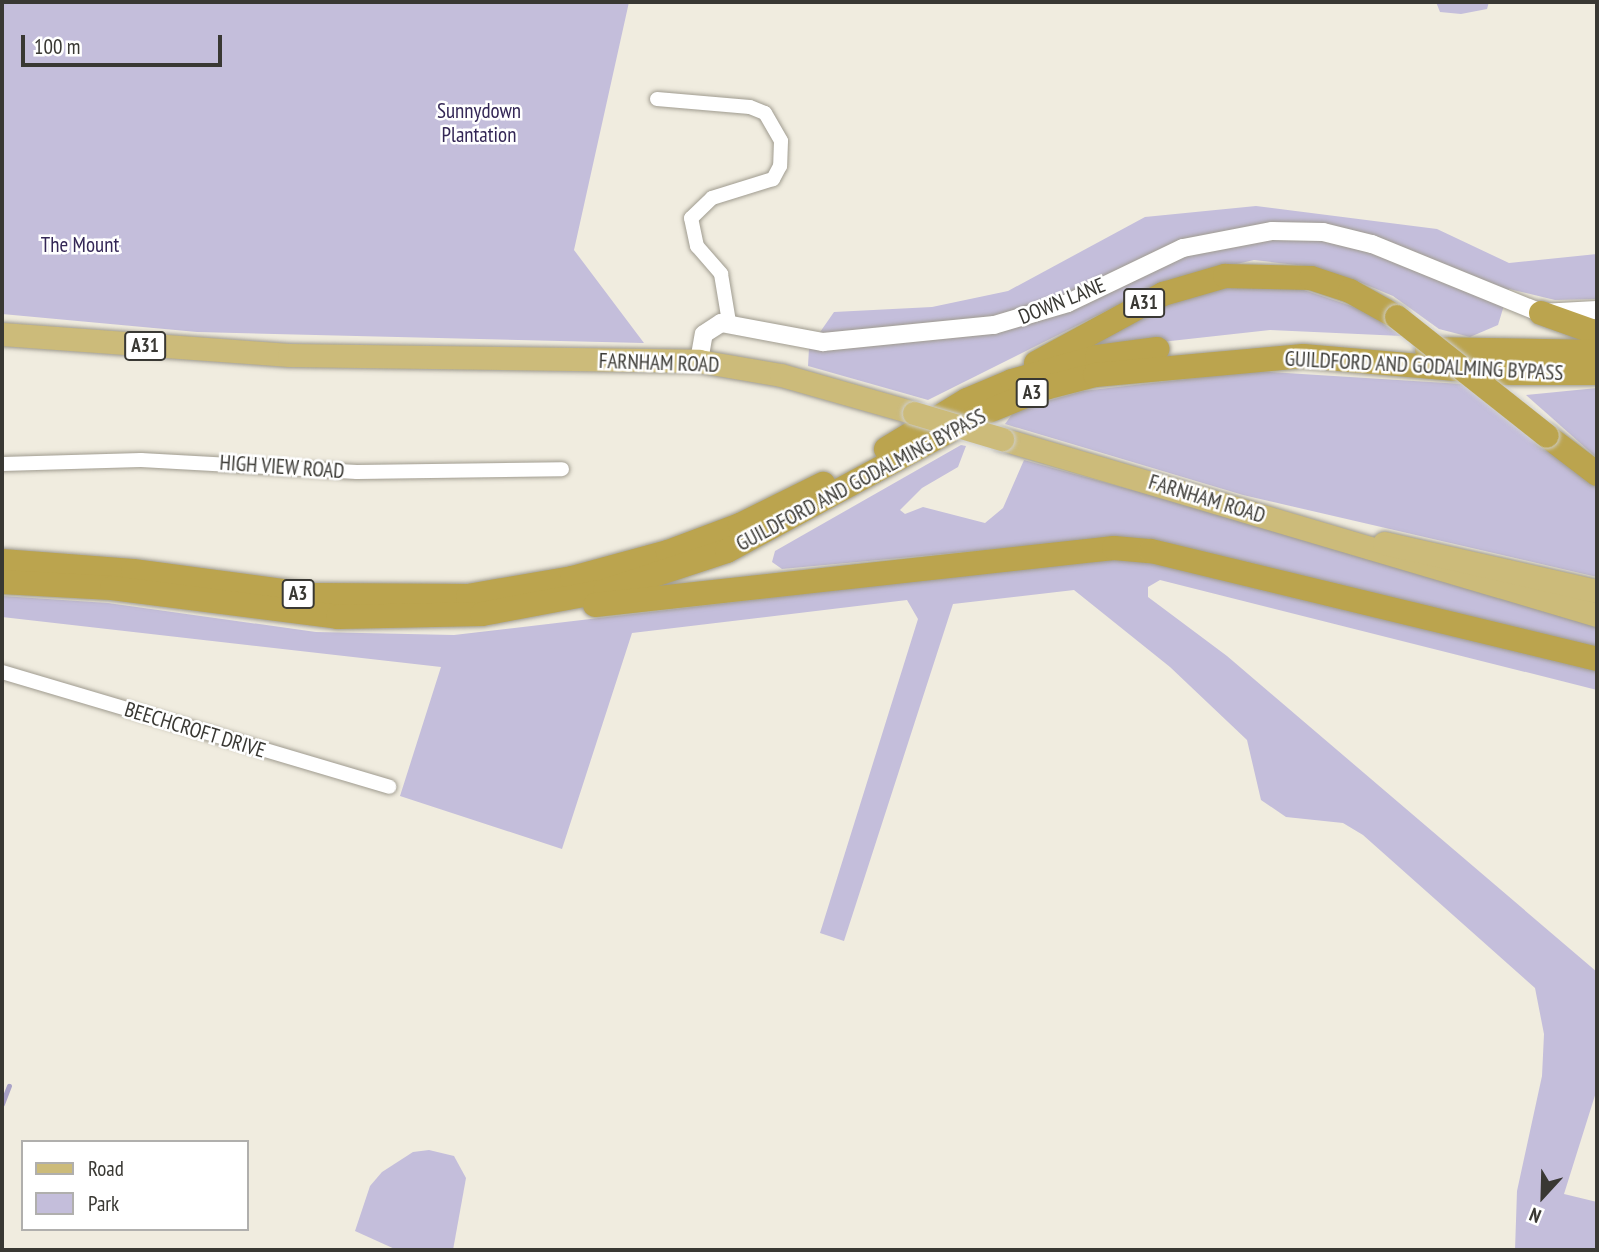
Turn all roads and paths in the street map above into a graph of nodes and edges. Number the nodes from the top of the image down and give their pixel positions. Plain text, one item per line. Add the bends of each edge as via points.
1 (657, 99) dead end
2 (1597, 310) edge
3 (1541, 313) junction
4 (729, 322) junction
5 (1597, 333) edge
6 (2, 334) edge
7 (1597, 352) edge
8 (699, 361) junction
9 (1597, 373) edge
10 (967, 400) junction
11 (2, 464) edge
12 (562, 469) dead end
13 (1597, 474) edge
14 (1335, 538) junction
15 (2, 561) edge
16 (2, 582) edge
17 (1597, 591) edge
18 (510, 609) junction
19 (1597, 615) edge
20 (1597, 659) edge
21 (2, 672) edge
22 (389, 788) dead end

1 - 4 street via 750,107 765,113 781,141 780,166 773,179 712,198 691,218 697,246 721,274
2 - 3 street, DOWN LANE
3 - 4 street, DOWN LANE via 1391,249 1341,235 1287,231 1238,234 1183,248 1068,303 994,325 823,342
3 - 5 highway
4 - 8 street via 704,334
6 - 8 main road, FARNHAM ROAD / A31 via 302,355
7 - 10 highway, GUILDFORD AND GODALMING BYPASS / A3 via 1476,353 1262,341 1097,357
8 - 14 main road, FARNHAM ROAD / A31, bridge via 781,375
9 - 18 highway, GUILDFORD AND GODALMING BYPASS / A3 via 1503,373 1303,356 1096,375 1048,387 979,415 727,551 605,591
10 - 13 highway, A31, bridge via 1163,293 1211,279 1266,273 1311,278 1350,291 1397,317
10 - 15 highway, GUILDFORD AND GODALMING BYPASS / A3 via 740,525 631,564 487,594 401,599 312,595 133,571
11 - 12 street, HIGH VIEW ROAD via 141,460 357,472
14 - 17 main road, FARNHAM ROAD / A31 via 1407,546
14 - 19 main road, FARNHAM ROAD / A31
16 - 18 highway, GUILDFORD AND GODALMING BYPASS / A3 via 112,588 338,617 442,617
18 - 20 highway, A3 via 652,601 1114,548 1152,551
21 - 22 street, BEECHCROFT DRIVE

